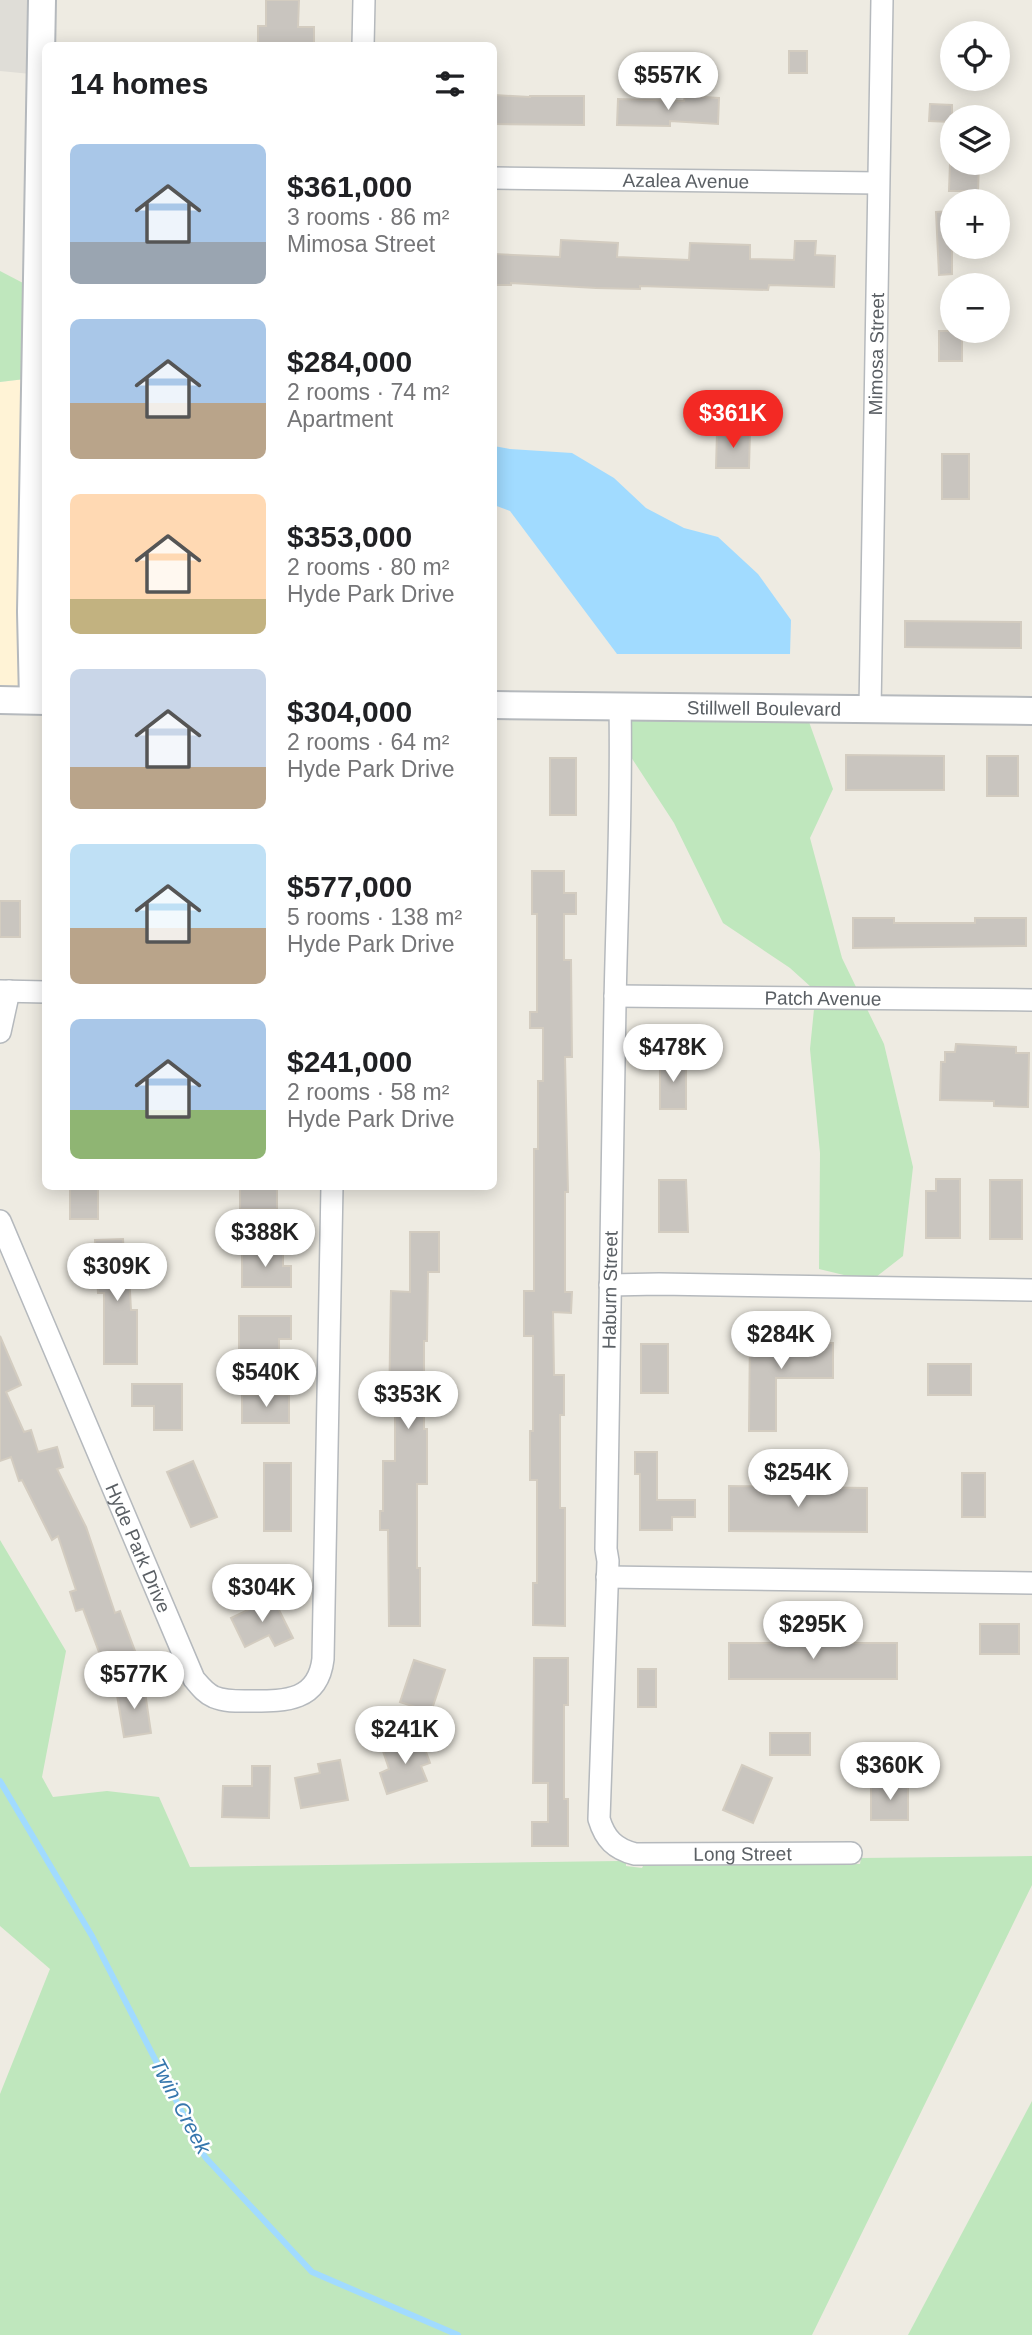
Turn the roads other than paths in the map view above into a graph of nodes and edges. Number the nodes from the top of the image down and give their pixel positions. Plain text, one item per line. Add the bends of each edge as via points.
1 (42, 0) edge
2 (364, 0) edge
3 (882, 0) edge
4 (363, 42) edge
5 (497, 178) edge
6 (878, 183) junction
7 (0, 700) edge
8 (39, 700) edge
9 (497, 705) edge
10 (620, 706) junction
11 (870, 709) junction
12 (1032, 711) edge
13 (4, 991) edge
14 (42, 992) edge
15 (615, 996) junction
16 (1032, 1000) edge
17 (0, 1032) edge
18 (332, 1190) edge
19 (0, 1221) edge
20 (610, 1285) junction
21 (1032, 1290) edge
22 (607, 1577) junction
23 (1032, 1583) edge
24 (851, 1853) dead end
25 (635, 1854) joint

1 - 8 street via 32,598
2 - 4 street
3 - 6 street, Mimosa Street
5 - 6 street, Azalea Avenue
6 - 11 street, Mimosa Street
7 - 8 street
9 - 10 street, Stillwell Boulevard
10 - 11 street, Stillwell Boulevard
10 - 15 street, Haburn Street
11 - 12 street, Stillwell Boulevard
13 - 14 street
13 - 17 street
15 - 16 street, Patch Avenue
15 - 20 street, Haburn Street
18 - 19 street, Hyde Park Drive via 323,1659 316,1682 295,1699 285,1701 214,1697 194,1679
20 - 21 street
20 - 22 street, Haburn Street
22 - 23 street
22 - 25 street, Haburn Street via 599,1819 612,1844
24 - 25 street, Long Street

